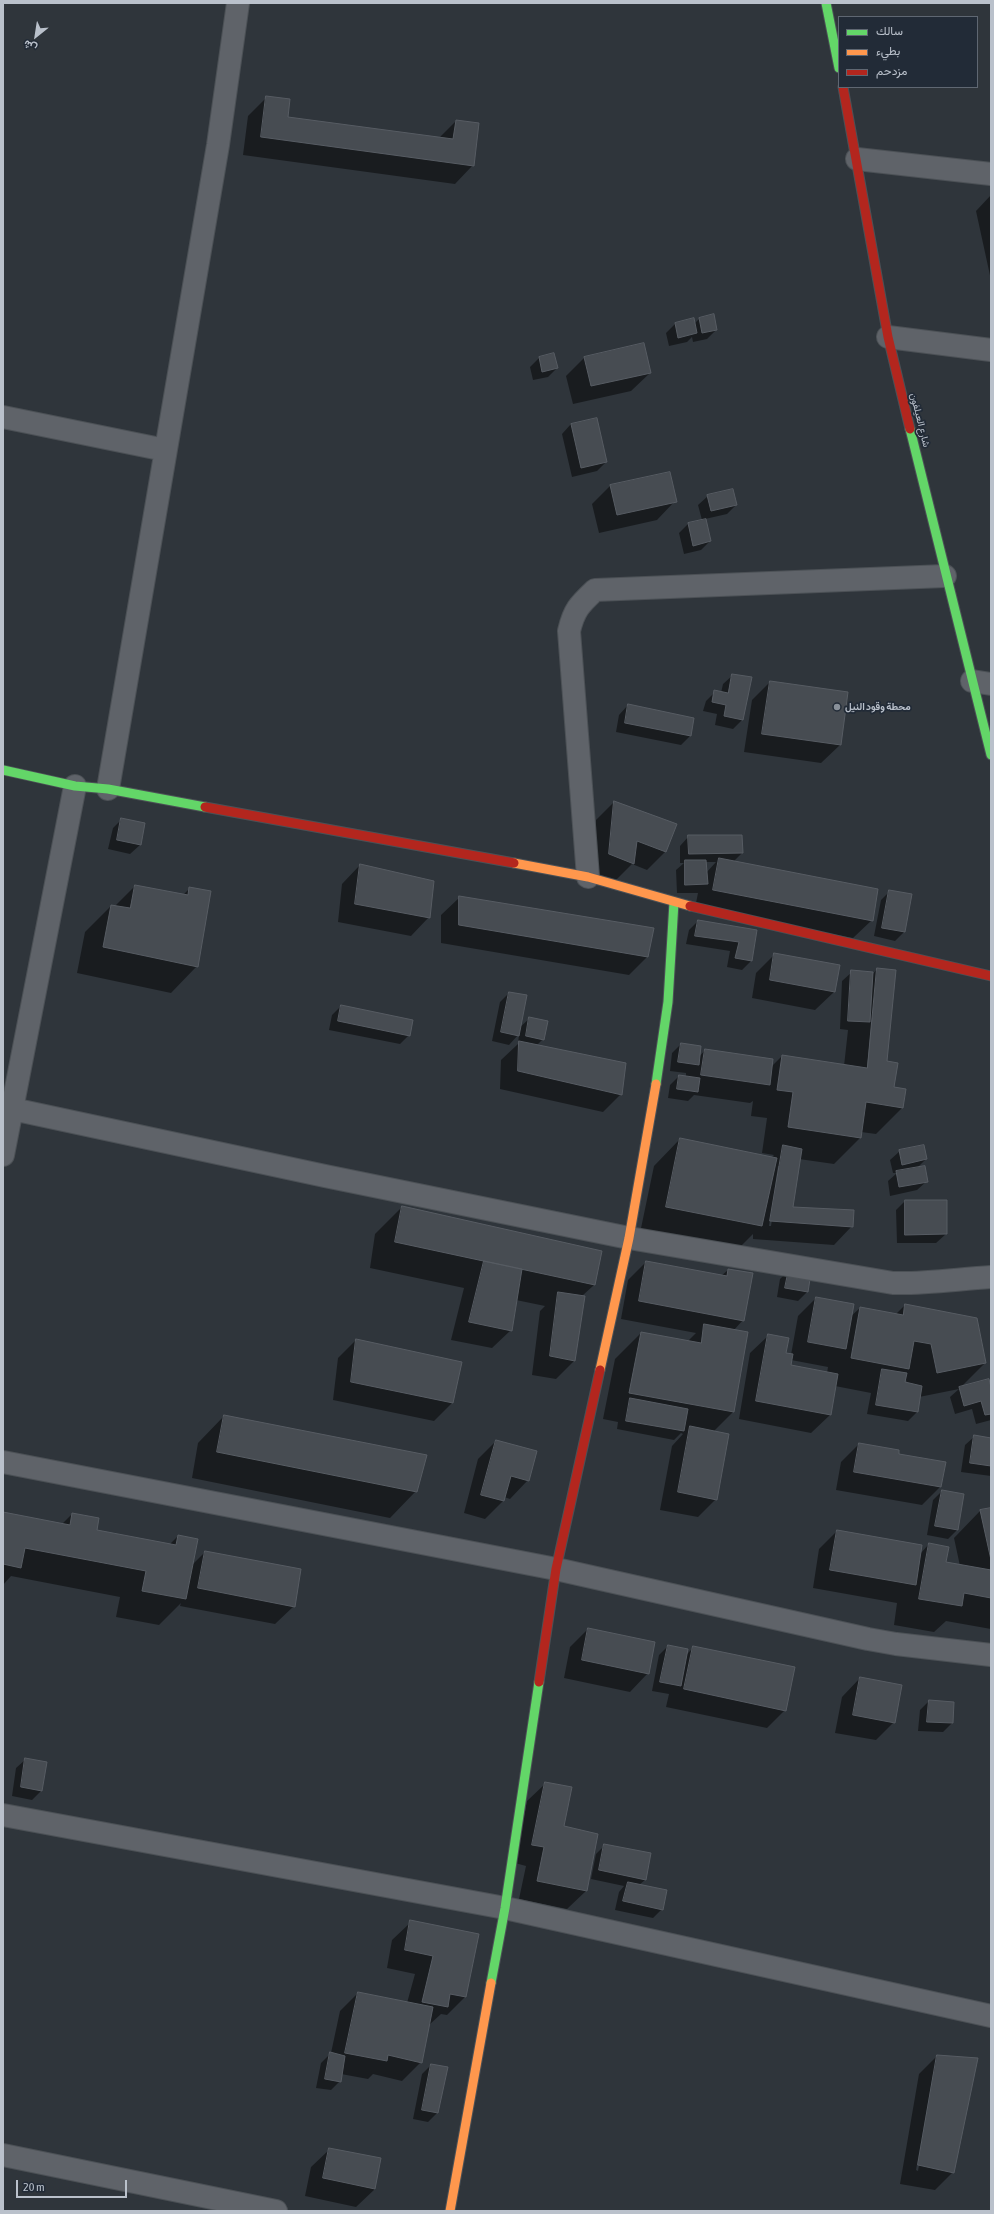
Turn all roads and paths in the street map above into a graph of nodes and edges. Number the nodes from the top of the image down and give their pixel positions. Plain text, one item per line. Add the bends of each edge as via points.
1 (238, 3) edge
2 (826, 3) edge
3 (838, 63) edge
4 (843, 88) edge
5 (857, 159) junction
6 (991, 174) edge
7 (888, 337) junction
8 (991, 350) edge
9 (3, 417) edge
10 (165, 450) junction
11 (945, 576) junction
12 (982, 682) edge
13 (991, 755) edge
14 (3, 770) edge
15 (75, 786) junction
16 (108, 789) junction
17 (588, 877) junction
18 (674, 902) junction
19 (991, 976) edge
20 (8, 1108) edge
21 (3, 1155) edge
22 (629, 1238) junction
23 (991, 1277) edge
24 (3, 1462) edge
25 (556, 1569) junction
26 (991, 1655) edge
27 (3, 1815) edge
28 (505, 1908) junction
29 (991, 2016) edge
30 (3, 2155) edge
31 (276, 2211) edge
32 (450, 2211) edge

1 - 10 street via 218,145
2 - 3 main road
4 - 5 main road, شارع العيلفون
5 - 6 street
5 - 7 main road, شارع العيلفون
7 - 8 street
7 - 11 main road, شارع العيلفون
9 - 10 street
10 - 16 street
11 - 12 main road, شارع العيلفون
11 - 17 street via 595,590 578,606 569,631
12 - 13 main road, شارع العيلفون
14 - 15 main road
15 - 16 main road
15 - 20 street
16 - 17 main road
17 - 18 main road
18 - 19 main road
18 - 22 main road via 668,1002
20 - 21 street
20 - 22 street
22 - 23 street via 893,1283 916,1284
22 - 25 main road
24 - 25 street
25 - 26 street via 875,1640
25 - 28 main road
27 - 28 street
28 - 29 street
28 - 32 main road
30 - 31 street

